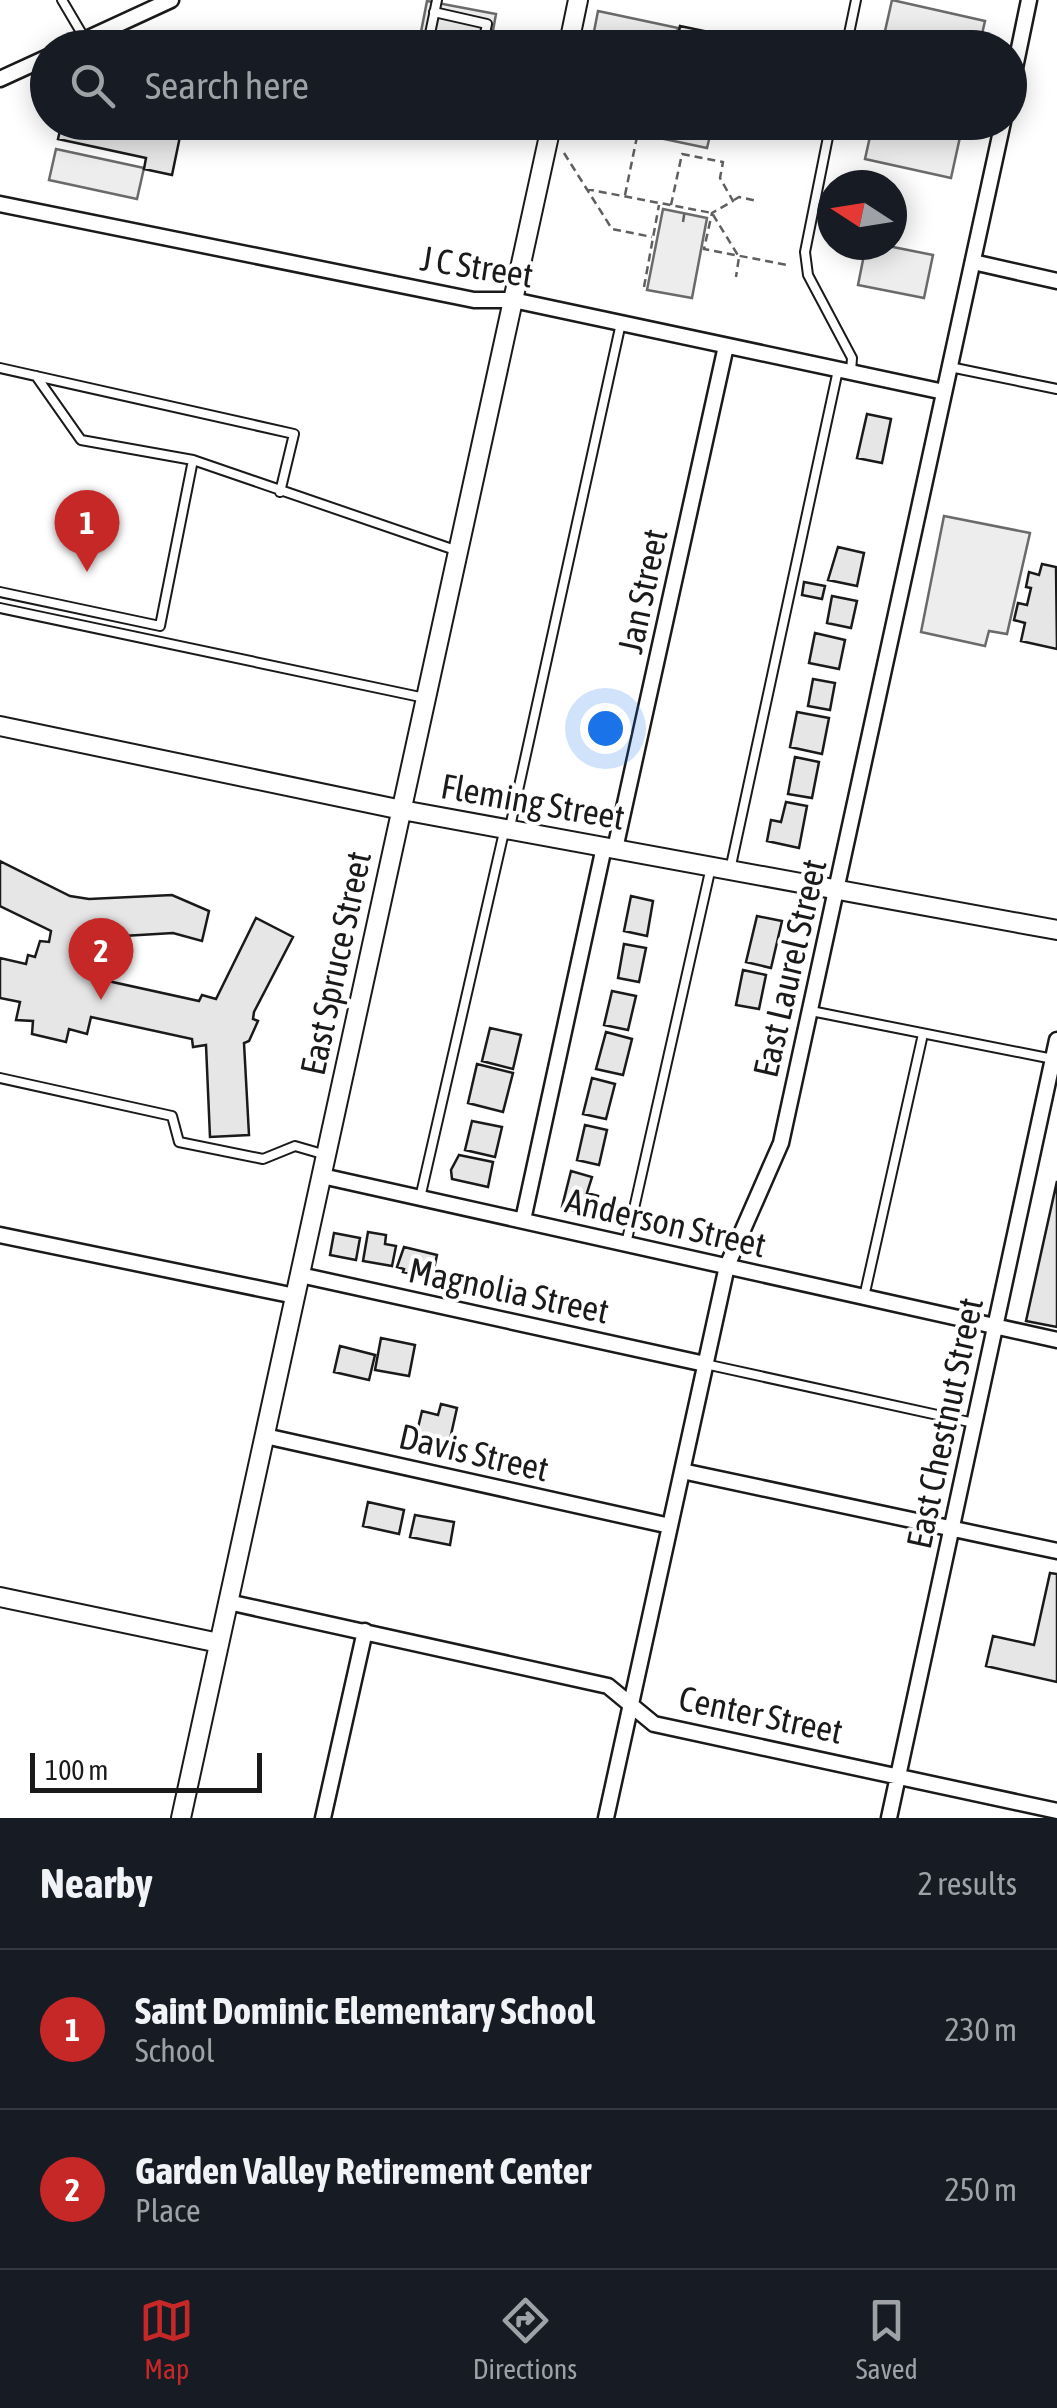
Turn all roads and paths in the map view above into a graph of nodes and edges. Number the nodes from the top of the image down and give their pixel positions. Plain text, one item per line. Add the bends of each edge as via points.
1 (62, 0) edge
2 (171, 0) edge
3 (437, 0) edge
4 (578, 0) edge
5 (856, 0) edge
6 (1029, 0) edge
7 (155, 3) edge
8 (434, 12) junction
9 (80, 30) edge
10 (102, 30) edge
11 (431, 30) edge
12 (486, 30) edge
13 (572, 30) edge
14 (850, 30) edge
15 (1023, 30) edge
16 (30, 64) edge
17 (0, 78) edge
18 (548, 140) edge
19 (636, 140) edge
20 (684, 140) edge
21 (827, 140) edge
22 (999, 140) edge
23 (560, 147) dead end
24 (682, 154) junction
25 (586, 189) junction
26 (625, 196) junction
27 (733, 201) junction
28 (756, 201) dead end
29 (660, 203) junction
30 (0, 204) edge
31 (670, 205) junction
32 (685, 208) junction
33 (712, 214) junction
34 (683, 222) dead end
35 (652, 236) junction
36 (738, 256) junction
37 (972, 262) junction
38 (787, 265) dead end
39 (736, 277) dead end
40 (1057, 281) edge
41 (644, 288) dead end
42 (513, 300) junction
43 (621, 324) junction
44 (726, 346) junction
45 (950, 367) junction
46 (0, 368) edge
47 (844, 371) junction
48 (36, 376) junction
49 (1057, 389) edge
50 (944, 392) junction
51 (193, 460) junction
52 (280, 492) junction
53 (458, 551) junction
54 (0, 592) edge
55 (0, 608) edge
56 (425, 698) junction
57 (0, 726) edge
58 (402, 810) junction
59 (507, 830) junction
60 (610, 848) junction
61 (720, 868) junction
62 (838, 890) junction
63 (1057, 930) edge
64 (811, 1010) junction
65 (923, 1034) junction
66 (1057, 1040) edge
67 (1053, 1059) junction
68 (0, 1078) edge
69 (326, 1155) junction
70 (322, 1176) junction
71 (420, 1198) junction
72 (523, 1220) junction
73 (0, 1235) edge
74 (626, 1244) junction
75 (726, 1266) junction
76 (300, 1275) junction
77 (296, 1296) junction
78 (864, 1297) junction
79 (996, 1327) junction
80 (1057, 1340) edge
81 (705, 1364) junction
82 (975, 1423) junction
83 (265, 1436) junction
84 (682, 1472) junction
85 (670, 1526) junction
86 (952, 1528) junction
87 (1057, 1551) edge
88 (0, 1597) edge
89 (228, 1602) junction
90 (365, 1630) junction
91 (220, 1644) junction
92 (631, 1704) junction
93 (898, 1778) junction
94 (1031, 1812) edge
95 (1057, 1812) edge
96 (181, 1818) edge
97 (323, 1818) edge
98 (606, 1818) edge
99 (889, 1818) edge

1 - 9 lane
2 - 7 street
3 - 8 lane
4 - 13 street
5 - 14 lane
6 - 15 street
7 - 10 street
8 - 11 lane
8 - 12 lane via 488,24
16 - 17 street
18 - 42 street, East Spruce Street
19 - 26 path
20 - 24 path
21 - 47 lane via 805,252 808,275 852,358
22 - 37 street, East Laurel Street
23 - 25 path
24 - 27 path via 723,162 720,178
24 - 31 path
25 - 26 path
25 - 35 path via 612,230
26 - 29 path
27 - 28 path
27 - 33 path
29 - 31 path
29 - 35 path
30 - 42 street, J C Street via 474,300
31 - 32 path
32 - 33 path
32 - 34 path
33 - 36 path
33 - 36 path via 704,249
35 - 41 path
36 - 38 path
36 - 39 path
37 - 40 street
37 - 45 street, East Laurel Street
42 - 43 street, J C Street
42 - 53 street, East Spruce Street
43 - 44 street, J C Street
43 - 59 lane
44 - 47 street, J C Street
44 - 60 street, Jan Street
45 - 49 lane
45 - 50 street, East Laurel Street
46 - 48 lane
47 - 50 street, J C Street
47 - 61 lane
48 - 51 lane via 81,440
48 - 52 lane via 294,434
50 - 62 street, East Laurel Street
51 - 52 lane
51 - 54 lane via 160,626
52 - 53 lane
53 - 56 street, East Spruce Street
55 - 56 lane
56 - 58 street, East Spruce Street
57 - 58 street, Fleming Street
58 - 59 street, Fleming Street
58 - 69 street, East Spruce Street
59 - 60 street, Fleming Street
59 - 71 lane
60 - 61 street, Fleming Street
60 - 72 street, Jan Street
61 - 62 street, Fleming Street
61 - 74 lane
62 - 63 street, Fleming Street
62 - 64 street, East Laurel Street
64 - 65 lane
64 - 75 street, East Laurel Street via 781,1143
65 - 67 lane
65 - 78 lane
66 - 67 street, East Chestnut Street
67 - 79 street, East Chestnut Street
68 - 69 lane via 172,1116 179,1142 264,1159 296,1146
69 - 70 street, East Spruce Street
70 - 71 street, Anderson Street
70 - 76 street, East Spruce Street
71 - 72 street, Anderson Street
72 - 74 street, Anderson Street
73 - 77 street
74 - 75 street, Anderson Street
75 - 78 street, Anderson Street
75 - 81 street, East Laurel Street
76 - 77 street, East Spruce Street
76 - 81 street, Magnolia Street
77 - 83 street, East Spruce Street
78 - 79 street, Anderson Street
79 - 80 street, Anderson Street
79 - 82 street, East Chestnut Street
81 - 82 lane
81 - 84 street, East Laurel Street
82 - 86 street, East Chestnut Street
83 - 85 street, Davis Street
83 - 89 street, East Spruce Street
84 - 85 street, East Laurel Street
84 - 86 street
85 - 92 street, East Laurel Street
86 - 87 street
86 - 93 street, East Chestnut Street
88 - 91 street
89 - 90 street, Center Street
89 - 91 street, East Spruce Street
90 - 92 street, Center Street via 608,1686
90 - 97 street
91 - 96 street, East Spruce Street
92 - 93 street, Center Street via 654,1724
92 - 98 street, East Laurel Street
93 - 94 street, Center Street
93 - 99 street, East Chestnut Street
94 - 95 street, Center Street

